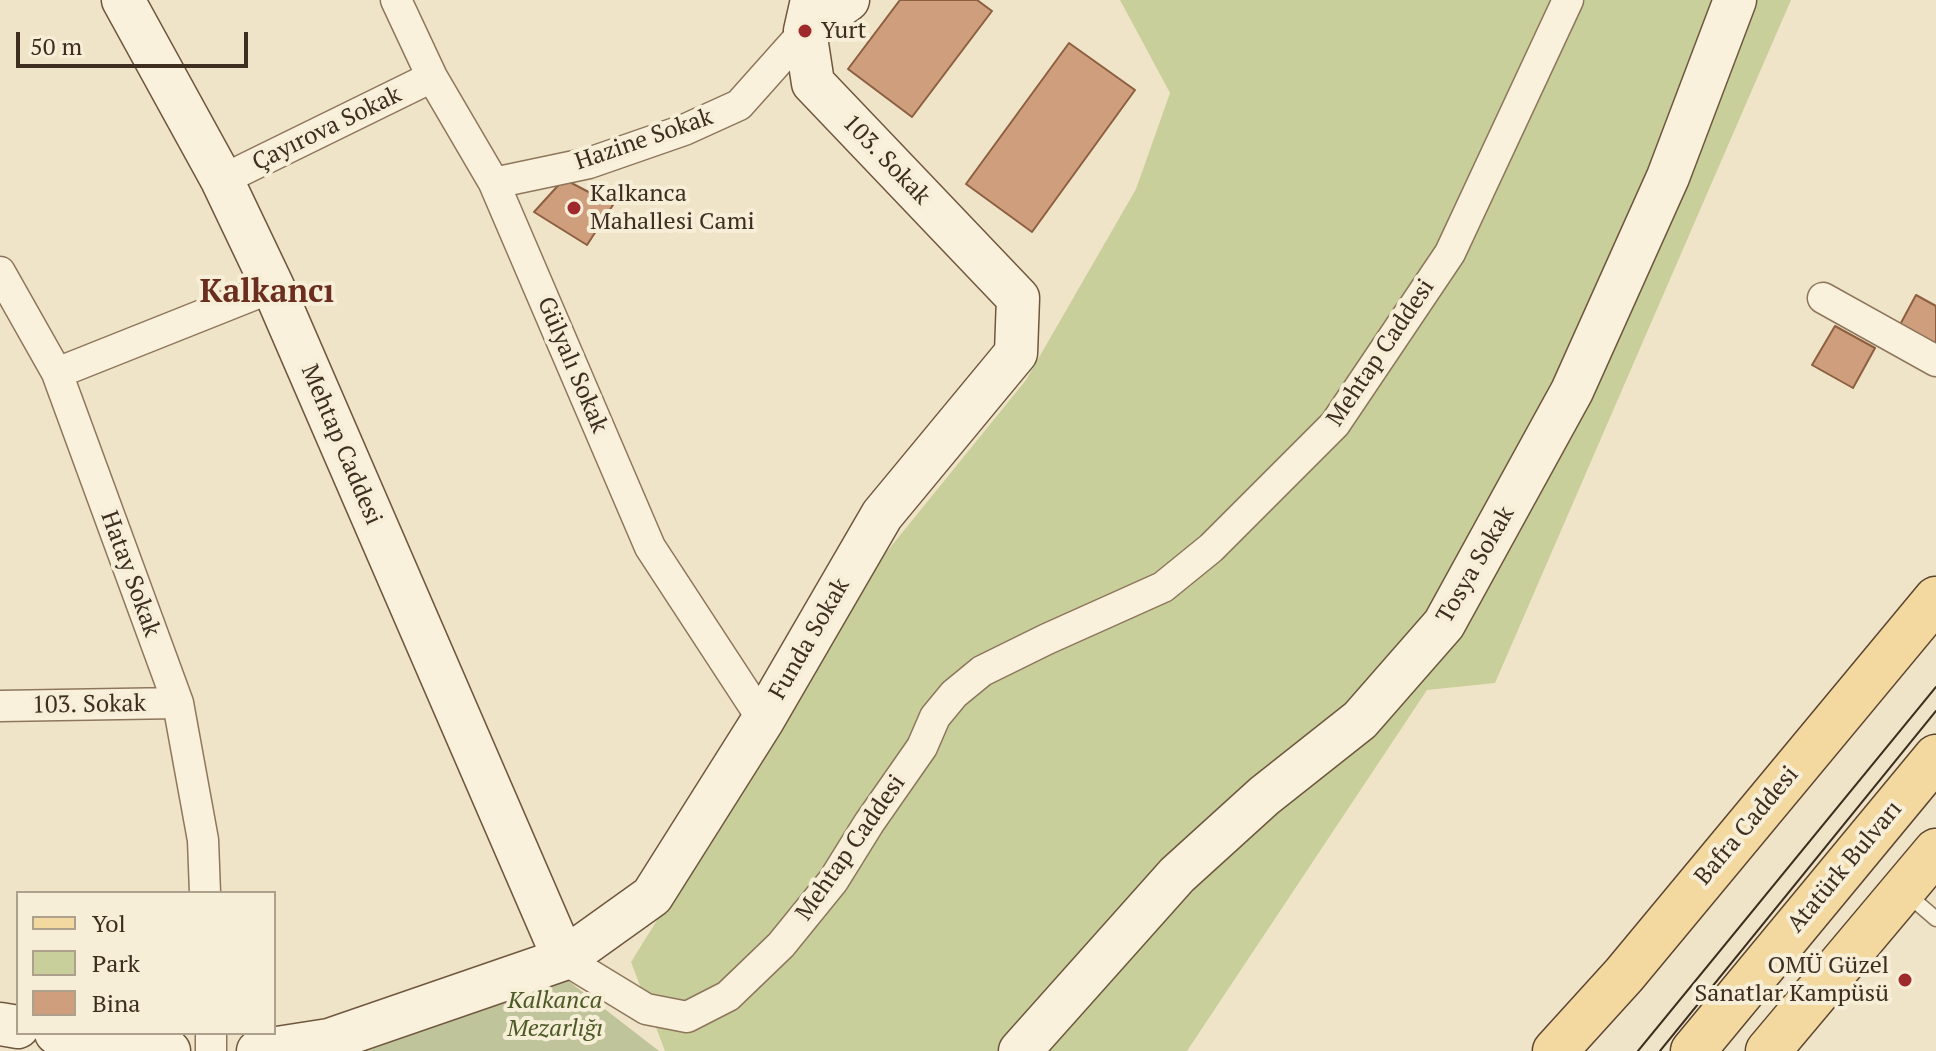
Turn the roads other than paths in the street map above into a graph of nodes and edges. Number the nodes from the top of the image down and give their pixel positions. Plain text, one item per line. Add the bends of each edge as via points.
1 (123, 0) edge
2 (396, 0) edge
3 (848, 0) edge
4 (1568, 0) edge
5 (1735, 0) edge
6 (808, 15) edge
7 (432, 77) junction
8 (222, 180) junction
9 (494, 183) junction
10 (0, 272) edge
11 (273, 287) junction
12 (1018, 298) joint
13 (1823, 298) dead end
14 (1936, 361) edge
15 (57, 373) junction
16 (1936, 599) edge
17 (178, 703) junction
18 (0, 706) edge
19 (763, 720) junction
20 (1936, 757) edge
21 (1936, 851) edge
22 (205, 891) edge
23 (1903, 891) junction
24 (1936, 919) edge
25 (564, 959) junction
26 (69, 1035) edge
27 (169, 1051) edge
28 (258, 1051) edge
29 (1020, 1051) edge
30 (1555, 1051) edge
31 (1693, 1051) edge
32 (1768, 1051) edge

1 - 8 street, Mehtap Caddesi
2 - 7 street, Gülyalı Sokak
3 - 6 street, Hazine Sokak
4 - 25 street, Mehtap Caddesi via 1450,253 1335,424 1211,548 1163,587 982,671 954,694 833,881 781,945 728,996 687,1017 646,1009
5 - 29 street, Tosya Sokak via 1668,177 1572,391 1444,624 1360,720 1264,796 1177,875
6 - 9 street, Hazine Sokak via 739,105 589,163
6 - 12 street, 103. Sokak via 813,83
7 - 8 street, Çayırova Sokak
7 - 9 street, Gülyalı Sokak
8 - 11 street, Mehtap Caddesi
9 - 19 street, Gülyalı Sokak via 650,547
10 - 15 street, Hatay Sokak
11 - 15 street
11 - 25 street, Mehtap Caddesi
12 - 19 street, Funda Sokak via 1016,353 882,515
13 - 14 street
15 - 17 street, Hatay Sokak
16 - 30 main road, Bafra Caddesi
17 - 18 street, 103. Sokak
17 - 22 street, Hatay Sokak via 203,840
19 - 25 street, Funda Sokak via 652,896
20 - 31 main road, Atatürk Bulvarı
21 - 23 main road
23 - 24 lane
23 - 32 main road
25 - 28 street, Funda Sokak via 329,1040
26 - 27 street

